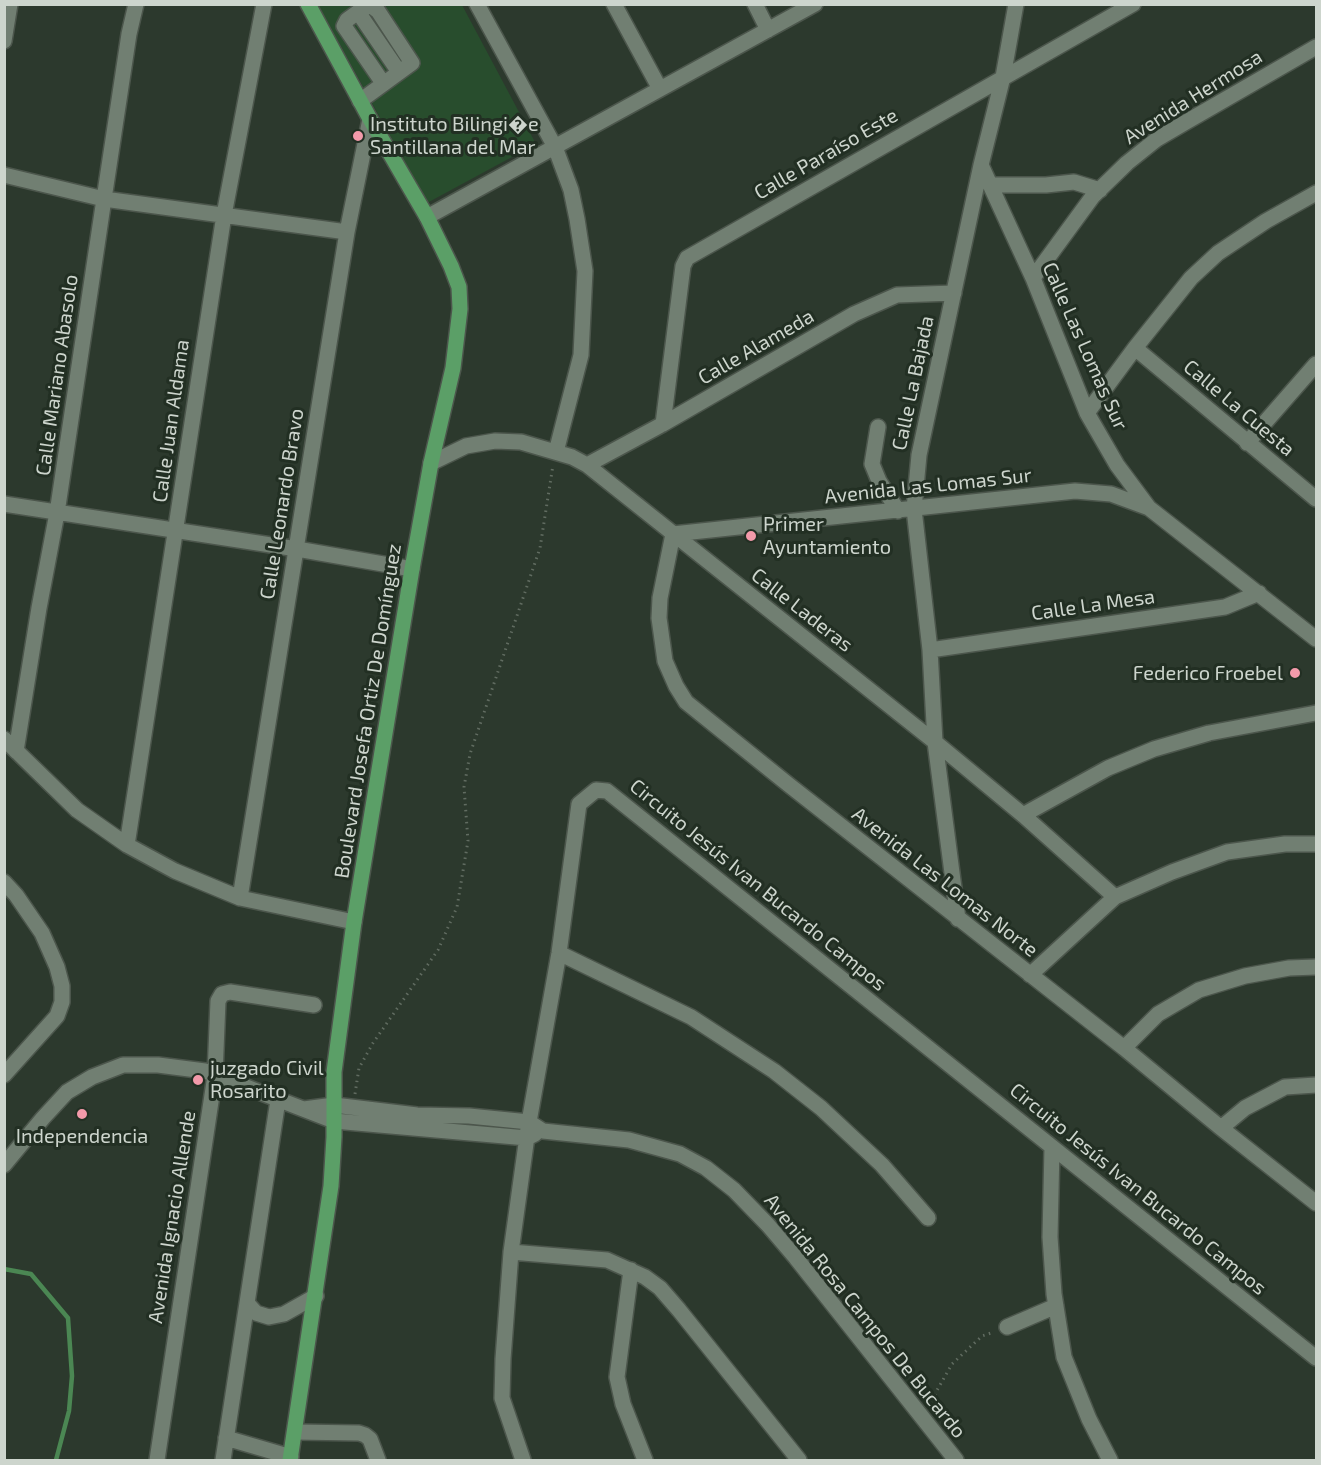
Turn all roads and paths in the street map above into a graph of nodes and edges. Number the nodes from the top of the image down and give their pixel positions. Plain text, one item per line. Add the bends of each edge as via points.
1 (10, 4) edge
2 (136, 4) edge
3 (264, 4) edge
4 (308, 4) edge
5 (477, 4) edge
6 (614, 4) edge
7 (754, 4) edge
8 (815, 4) edge
9 (1016, 4) edge
10 (1133, 4) edge
11 (768, 30) junction
12 (4, 41) edge
13 (1317, 47) edge
14 (1003, 77) junction
15 (383, 83) junction
16 (660, 89) junction
17 (360, 101) junction
18 (370, 118) junction
19 (555, 147) junction
20 (981, 165) junction
21 (4, 175) edge
22 (992, 185) junction
23 (1100, 190) junction
24 (1317, 193) edge
25 (104, 199) junction
26 (224, 215) junction
27 (427, 217) junction
28 (347, 232) junction
29 (1033, 278) junction
30 (954, 293) junction
31 (1135, 348) junction
32 (1317, 364) edge
33 (1087, 413) junction
34 (663, 424) junction
35 (878, 427) dead end
36 (1247, 443) junction
37 (556, 452) junction
38 (431, 463) junction
39 (587, 465) junction
40 (1317, 499) edge
41 (4, 504) edge
42 (1149, 508) junction
43 (914, 509) junction
44 (898, 511) junction
45 (57, 513) junction
46 (176, 530) junction
47 (673, 534) junction
48 (297, 549) junction
49 (412, 569) junction
50 (1259, 593) junction
51 (1317, 639) edge
52 (930, 650) junction
53 (1317, 713) edge
54 (4, 739) edge
55 (935, 742) junction
56 (16, 751) junction
57 (1023, 814) junction
58 (1317, 844) edge
59 (127, 845) junction
60 (4, 882) edge
61 (1115, 897) junction
62 (240, 898) junction
63 (958, 919) junction
64 (354, 922) junction
65 (559, 953) junction
66 (1317, 967) edge
67 (1030, 975) junction
68 (314, 1005) dead end
69 (1124, 1048) junction
70 (4, 1075) edge
71 (214, 1075) junction
72 (1317, 1084) edge
73 (278, 1100) junction
74 (334, 1105) junction
75 (352, 1107) junction
76 (304, 1109) junction
77 (334, 1121) junction
78 (469, 1124) junction
79 (1221, 1128) junction
80 (528, 1130) junction
81 (1052, 1147) junction
82 (4, 1165) edge
83 (1317, 1203) edge
84 (928, 1218) dead end
85 (511, 1252) junction
86 (631, 1270) junction
87 (316, 1296) junction
88 (247, 1303) junction
89 (1056, 1306) junction
90 (1007, 1327) joint
91 (1317, 1358) edge
92 (926, 1423) junction
93 (296, 1432) junction
94 (226, 1438) junction
95 (290, 1459) edge
96 (157, 1461) edge
97 (223, 1461) edge
98 (378, 1461) edge
99 (523, 1461) edge
100 (645, 1461) edge
101 (799, 1461) edge
102 (956, 1461) edge
103 (1110, 1461) edge

1 - 12 street
2 - 25 street, Calle Mariano Abasolo
3 - 26 street, Calle Juan Aldama
4 - 17 main road, Boulevard Josefa Ortiz De Domínguez
5 - 19 street
6 - 16 street
7 - 11 street
8 - 11 street
9 - 14 street, Calle La Bajada
10 - 14 street, Calle Paraíso Este
11 - 16 street
13 - 23 street, Avenida Hermosa via 1157,140
14 - 20 street, Calle La Bajada
14 - 34 street, Calle Paraíso Este via 687,258
15 - 15 street via 344,26 358,12 399,72
15 - 17 street
16 - 19 street
17 - 18 main road, Boulevard Josefa Ortiz De Domínguez
18 - 27 main road, Boulevard Josefa Ortiz De Domínguez
18 - 28 street, Calle Leonardo Bravo
19 - 27 street
19 - 37 street via 573,200 585,271 581,355
20 - 22 street, Calle Las Lomas Sur
20 - 30 street, Calle La Bajada
21 - 25 street
22 - 23 street via 1074,182
22 - 29 street, Calle Las Lomas Sur
23 - 29 street, Avenida Hermosa
24 - 31 street via 1218,253 1191,278
25 - 26 street
25 - 45 street, Calle Mariano Abasolo
26 - 28 street
26 - 46 street, Calle Juan Aldama
27 - 38 main road, Boulevard Josefa Ortiz De Domínguez via 459,287 460,309 453,368
28 - 48 street, Calle Leonardo Bravo
29 - 33 street, Calle Las Lomas Sur
30 - 34 street, Calle Alameda via 897,295 854,314
30 - 43 street, Calle La Bajada via 919,455
31 - 33 street
31 - 36 street, Calle La Cuesta
32 - 36 street
33 - 42 street, Calle Las Lomas Sur via 1117,465
34 - 39 street, Calle Alameda
35 - 44 street via 872,464
36 - 40 street, Calle La Cuesta
37 - 38 street, Calle Laderas via 521,442 495,441 466,446
37 - 39 street, Calle Laderas
37 - 75 path via 540,548 470,754 464,787 468,841 458,907 438,951 359,1068
38 - 49 main road, Boulevard Josefa Ortiz De Domínguez
39 - 47 street, Calle Laderas
41 - 45 street
42 - 43 street, Avenida Las Lomas Sur via 1111,494 1075,491
42 - 50 street, Calle Las Lomas Sur
43 - 44 street, Avenida Las Lomas Sur
43 - 52 street, Calle La Bajada
44 - 47 street, Avenida Las Lomas Sur
45 - 46 street
45 - 56 street, Calle Mariano Abasolo
46 - 48 street
46 - 59 street, Calle Juan Aldama
47 - 55 street, Calle Laderas
47 - 63 street, Avenida Las Lomas Norte via 659,618 665,661 686,702
48 - 49 street
48 - 62 street, Calle Leonardo Bravo
49 - 64 main road, Boulevard Josefa Ortiz De Domínguez
50 - 51 street, Calle Las Lomas Sur
50 - 52 street, Calle La Mesa via 1225,607
52 - 55 street, Calle La Bajada
53 - 57 street via 1209,733 1154,750 1108,768
54 - 56 street
55 - 57 street, Calle Laderas
55 - 63 street, Calle La Bajada
56 - 59 street via 76,810
57 - 61 street, Calle Laderas
58 - 61 street via 1227,852
59 - 62 street via 175,871
60 - 70 street via 42,933 62,986 57,1016
61 - 67 street
62 - 64 street
63 - 67 street, Avenida Las Lomas Norte
64 - 74 main road, Boulevard Josefa Ortiz De Domínguez via 334,1072
65 - 80 street, Circuito Jesús Ivan Bucardo Campos
65 - 81 street, Circuito Jesús Ivan Bucardo Campos via 579,804 596,790 607,790
65 - 84 street via 691,1017 774,1071 882,1165
66 - 69 street via 1245,976 1199,990 1158,1014
67 - 69 street, Avenida Las Lomas Norte
68 - 71 street, Avenida Ignacio Allende via 222,994 218,1001
69 - 79 street, Avenida Las Lomas Norte
71 - 73 street
71 - 82 street via 158,1065 123,1065 92,1077 67,1092
71 - 96 street, Avenida Ignacio Allende
72 - 79 street via 1285,1087 1245,1107
73 - 76 street
73 - 88 street
74 - 75 street
74 - 76 street
74 - 77 main road, Boulevard Josefa Ortiz De Domínguez
75 - 78 street
76 - 77 street
77 - 78 street
77 - 87 main road, Boulevard Josefa Ortiz De Domínguez via 331,1186
78 - 80 street
79 - 83 street, Avenida Las Lomas Norte
80 - 85 street, Circuito Jesús Ivan Bucardo Campos
80 - 92 street, Avenida Rosa Campos De Bucardo via 629,1140 680,1154 706,1168 776,1233
81 - 89 street via 1050,1237
81 - 91 street, Circuito Jesús Ivan Bucardo Campos
85 - 86 street via 606,1260
85 - 99 street, Circuito Jesús Ivan Bucardo Campos via 502,1398
86 - 100 street via 617,1377
86 - 101 street via 660,1288
87 - 88 street via 284,1314 269,1317 256,1313
87 - 93 main road, Boulevard Josefa Ortiz De Domínguez
88 - 94 street
89 - 90 street
89 - 103 street via 1064,1357
90 - 92 path via 982,1336 952,1364 936,1392
92 - 102 street, Avenida Rosa Campos De Bucardo
93 - 95 main road, Boulevard Josefa Ortiz De Domínguez
93 - 98 street via 365,1435
94 - 95 street
94 - 97 street

